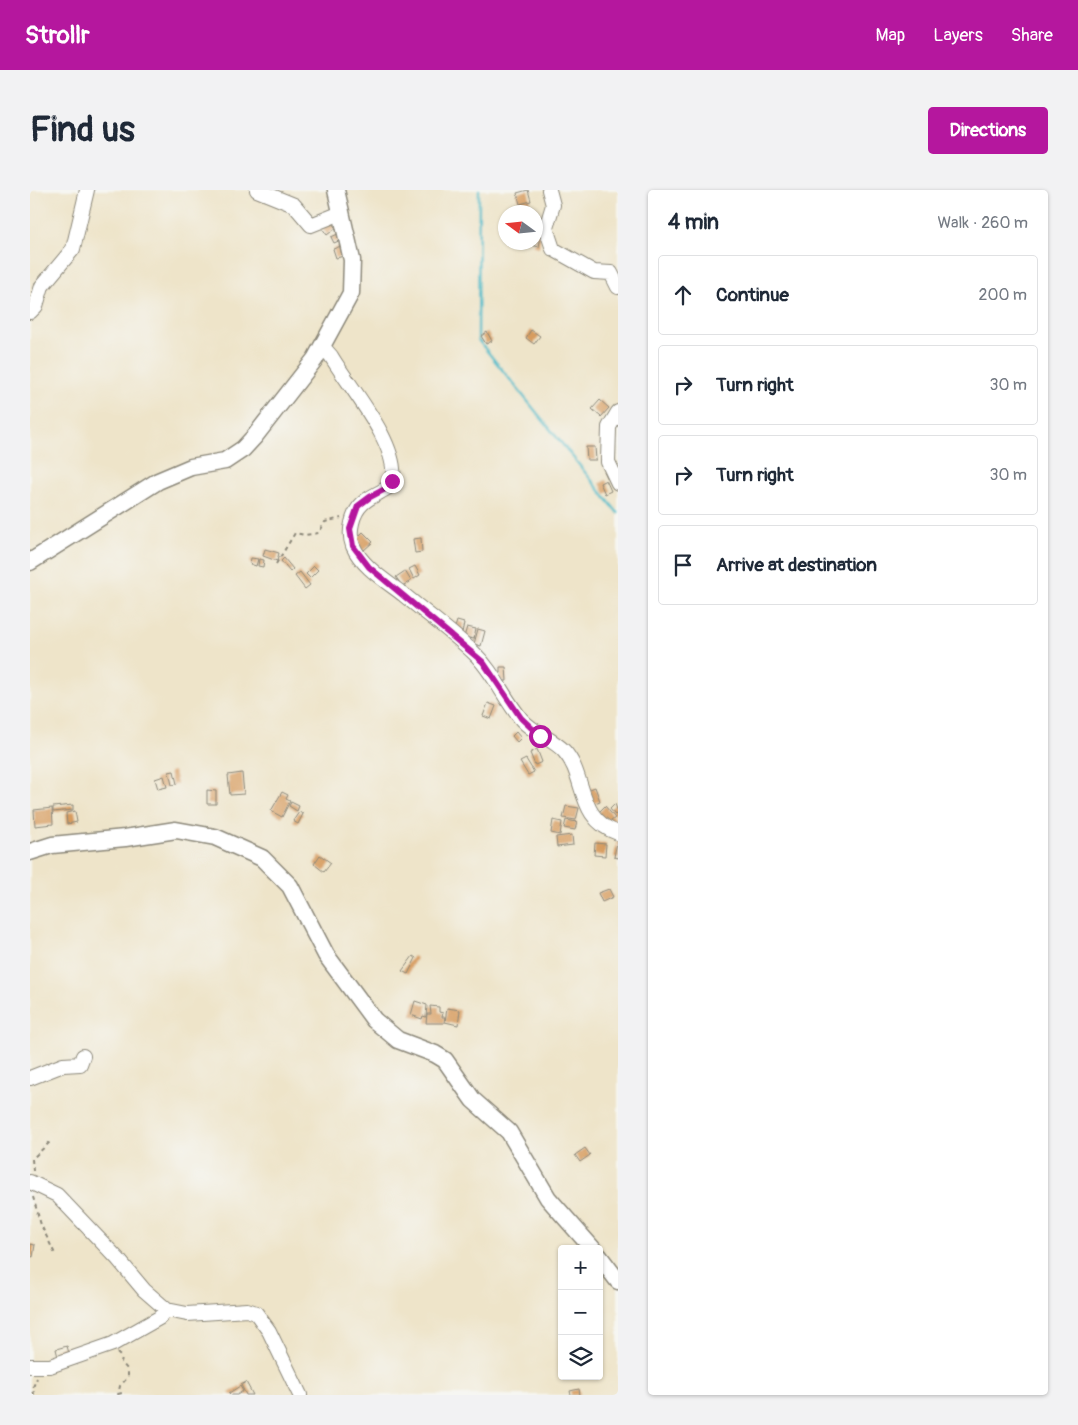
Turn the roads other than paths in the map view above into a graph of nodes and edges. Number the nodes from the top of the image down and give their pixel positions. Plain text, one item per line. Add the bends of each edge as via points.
1 (87, 190) edge
2 (257, 190) edge
3 (336, 190) edge
4 (549, 190) edge
5 (341, 213) junction
6 (615, 272) edge
7 (618, 287) edge
8 (30, 312) edge
9 (322, 347) junction
10 (618, 412) edge
11 (618, 483) edge
12 (30, 562) edge
13 (618, 834) edge
14 (30, 852) edge
15 (83, 1056) dead end
16 (30, 1078) edge
17 (30, 1182) edge
18 (589, 1245) edge
19 (603, 1261) edge
20 (618, 1281) edge
21 (167, 1310) junction
22 (30, 1366) edge
23 (300, 1395) edge

1 - 8 street via 73,249 42,286 36,306
2 - 5 street via 294,205 311,225
3 - 5 main road
4 - 6 street via 553,205 546,228 553,248 594,272
5 - 9 main road via 352,260 352,294
6 - 7 street
9 - 12 main road via 301,380 237,454 225,461 191,467 158,481
9 - 13 street via 332,356 373,420 384,440 393,472 387,488 362,502 354,512 351,538 359,555 483,662 532,731 565,752 587,805 601,824
10 - 11 street via 609,426 608,462
14 - 18 main road via 52,845 176,830 215,837 262,858 290,886 326,955 374,1020 398,1040 445,1060 473,1100 509,1132 548,1198
15 - 16 street via 80,1064 64,1065
17 - 21 street via 57,1196 144,1290
19 - 20 main road
21 - 22 street via 159,1318 113,1344 50,1366
21 - 23 street via 188,1314 247,1310 256,1313 269,1331

